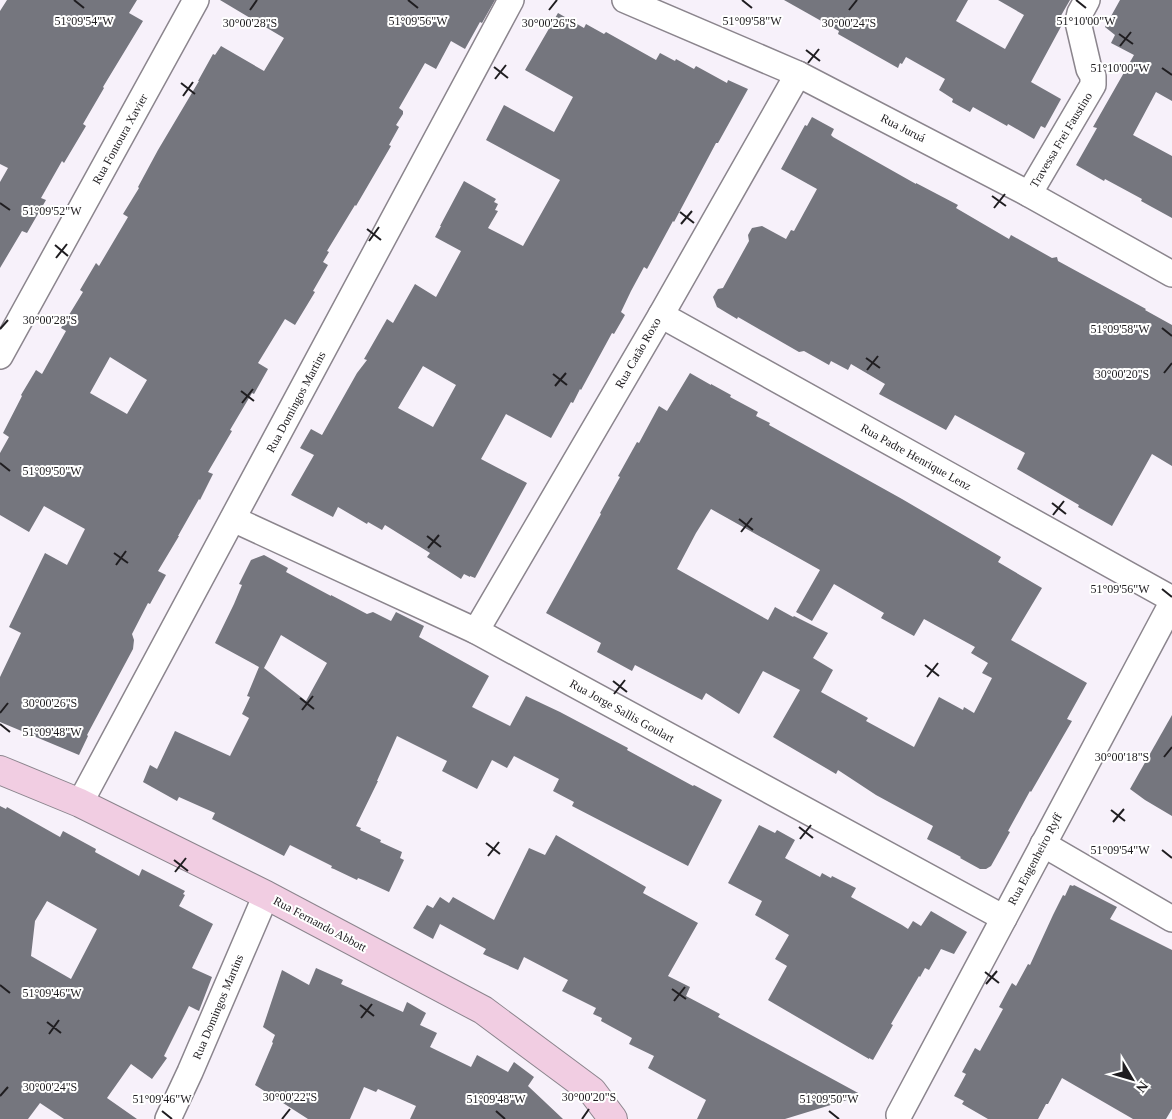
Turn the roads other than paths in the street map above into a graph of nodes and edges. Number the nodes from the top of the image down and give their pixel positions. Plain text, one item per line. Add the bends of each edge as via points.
1 (196, 0) edge
2 (511, 0) edge
3 (625, 0) edge
4 (1087, 0) edge
5 (798, 74) junction
6 (1029, 194) junction
7 (1172, 274) edge
8 (661, 314) junction
9 (0, 356) edge
10 (233, 519) junction
11 (1172, 599) edge
12 (1172, 603) edge
13 (476, 631) junction
14 (0, 770) edge
15 (80, 803) junction
16 (1043, 844) junction
17 (266, 895) junction
18 (1004, 918) junction
19 (1172, 919) edge
20 (898, 1118) edge
21 (168, 1119) edge
22 (613, 1119) edge

1 - 9 street, Rua Fontoura Xavier
2 - 10 street, Rua Domingos Martins
3 - 5 street, Rua Juruá
4 - 6 street, Travessa Frei Faustino via 1078,22 1093,85
5 - 6 street, Rua Juruá
5 - 8 street, Rua Catão Roxo
6 - 7 street, Rua Juruá
8 - 11 street, Rua Padre Henrique Lenz
8 - 13 street, Rua Catão Roxo
10 - 13 street, Rua Jorge Sallis Goulart
10 - 15 street, Rua Domingos Martins
12 - 16 street, Rua Engenheiro Ryff
13 - 18 street, Rua Jorge Sallis Goulart
14 - 15 street, Rua Fernando Abbott
15 - 17 street, Rua Fernando Abbott
16 - 18 street, Rua Engenheiro Ryff
16 - 19 street
17 - 21 street, Rua Domingos Martins
17 - 22 street, Rua Fernando Abbott via 483,1010 592,1091
18 - 20 street, Rua Engenheiro Ryff

